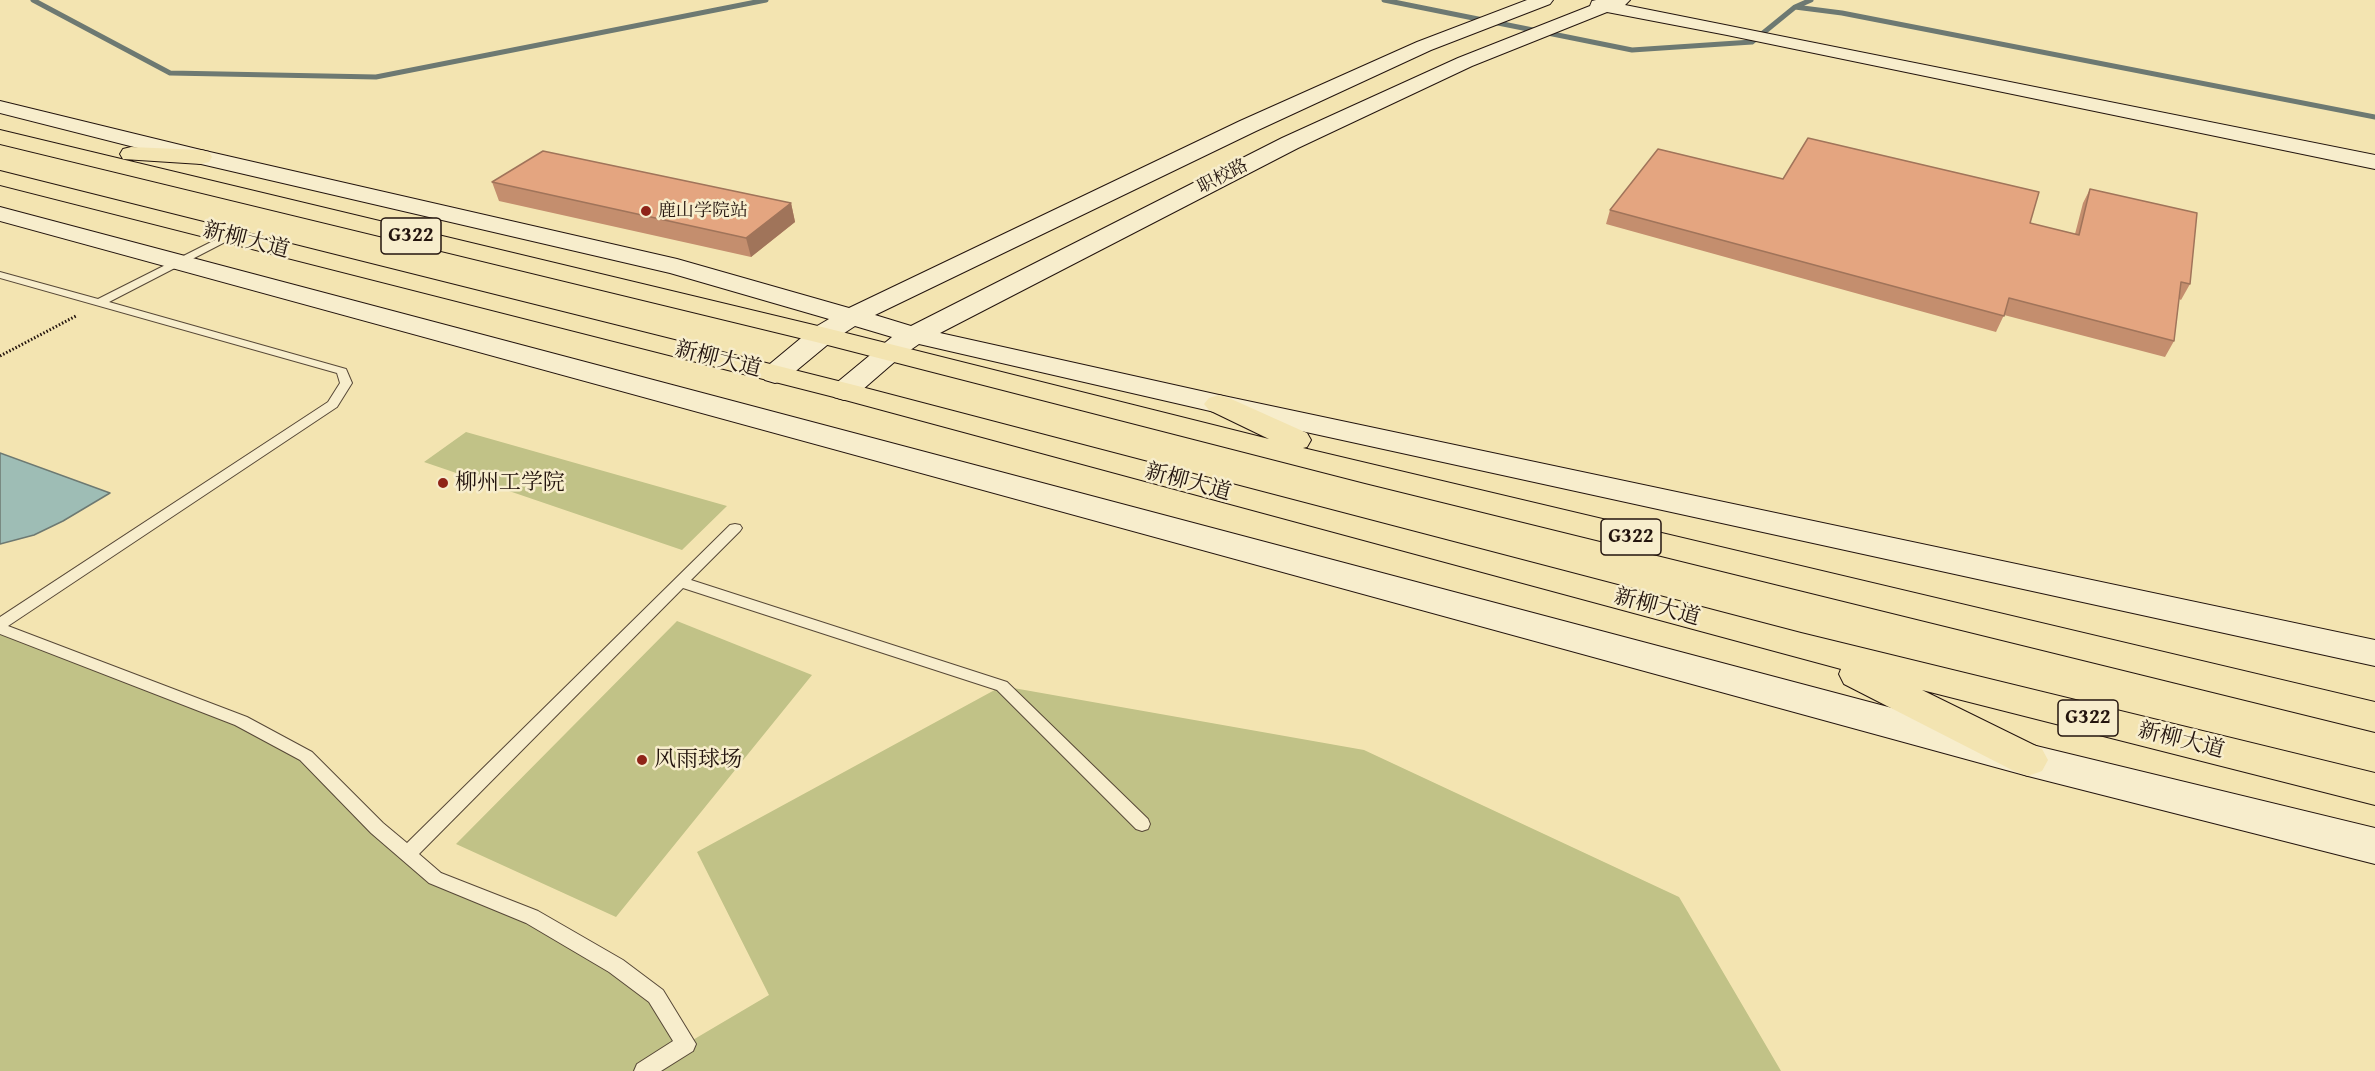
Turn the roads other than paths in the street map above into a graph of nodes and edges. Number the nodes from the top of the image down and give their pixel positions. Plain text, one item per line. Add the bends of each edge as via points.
1 (1544, 0) edge
2 (1567, 0) edge
3 (1607, 2) edge
4 (0, 107) edge
5 (0, 137) edge
6 (57, 152) junction
7 (201, 157) junction
8 (2375, 162) edge
9 (0, 178) edge
10 (0, 214) edge
11 (227, 237) junction
12 (178, 262) junction
13 (0, 275) edge
14 (101, 302) junction
15 (853, 316) junction
16 (822, 335) junction
17 (901, 344) junction
18 (775, 374) junction
19 (844, 391) junction
20 (1219, 404) junction
21 (1365, 473) junction
22 (735, 528) dead end
23 (681, 582) junction
24 (0, 626) edge
25 (1801, 646) junction
26 (2375, 653) edge
27 (2375, 717) edge
28 (2028, 760) junction
29 (2375, 789) edge
30 (1142, 824) dead end
31 (2363, 846) edge
32 (407, 854) junction
33 (644, 1071) edge

1 - 15 street, 职校路 via 1424,46 1248,126
2 - 3 street
3 - 8 street
3 - 17 street, 职校路 via 1290,143
4 - 7 street
5 - 6 highway, 新柳大道 / G322
6 - 7 highway
6 - 16 highway, 新柳大道 / G322
7 - 15 street via 677,267
9 - 11 highway, 新柳大道 / G322
10 - 12 street
11 - 12 lane
11 - 18 highway, 新柳大道 / G322
12 - 14 lane
12 - 28 street
13 - 14 lane
14 - 24 lane via 342,370 346,383 333,404
15 - 16 street, 职校路
15 - 17 street
16 - 17 highway, 新柳大道 / G322
16 - 18 street, 职校路
17 - 19 street, 职校路
17 - 20 street
17 - 21 highway, 新柳大道 / G322
18 - 19 highway, 新柳大道 / G322
19 - 25 highway, 新柳大道 / G322
20 - 21 highway
20 - 26 street
21 - 27 highway, 新柳大道 / G322
22 - 23 lane
23 - 30 lane via 1002,686
23 - 32 lane
24 - 32 lane via 241,721 306,756
25 - 28 highway
25 - 29 highway, 新柳大道 / G322
28 - 31 street
32 - 33 lane via 435,878 532,918 616,966 656,996 686,1044

